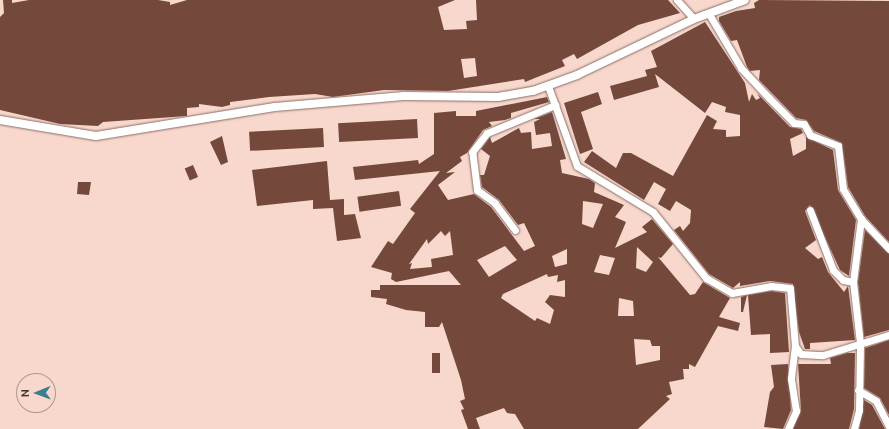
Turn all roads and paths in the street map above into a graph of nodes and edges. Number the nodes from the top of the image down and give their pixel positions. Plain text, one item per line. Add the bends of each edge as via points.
1 (677, 0) edge
2 (744, 0) edge
3 (709, 14) junction
4 (694, 19) junction
5 (548, 86) junction
6 (554, 105) junction
7 (0, 120) edge
8 (810, 210) dead end
9 (861, 219) junction
10 (515, 230) dead end
11 (889, 249) edge
12 (853, 282) junction
13 (889, 335) edge
14 (860, 343) junction
15 (795, 346) junction
16 (858, 390) junction
17 (889, 426) edge
18 (788, 429) edge
19 (854, 429) edge

1 - 4 street
2 - 3 street
3 - 4 street
3 - 9 street via 740,68 769,98 794,123 804,124 810,135 838,146 843,189
4 - 5 street
5 - 6 street
5 - 7 street via 498,97 404,96 275,107 96,136
6 - 10 street via 487,133 472,152 478,190 495,202
6 - 15 street via 577,166 653,212 706,278 732,293 771,286 790,288
8 - 12 street via 833,270 843,280
9 - 11 street
9 - 12 street
12 - 14 street
13 - 14 street
14 - 15 street via 823,355 801,354
14 - 16 street
15 - 18 street via 791,378 796,411
16 - 17 street via 876,401
16 - 19 street via 859,410

